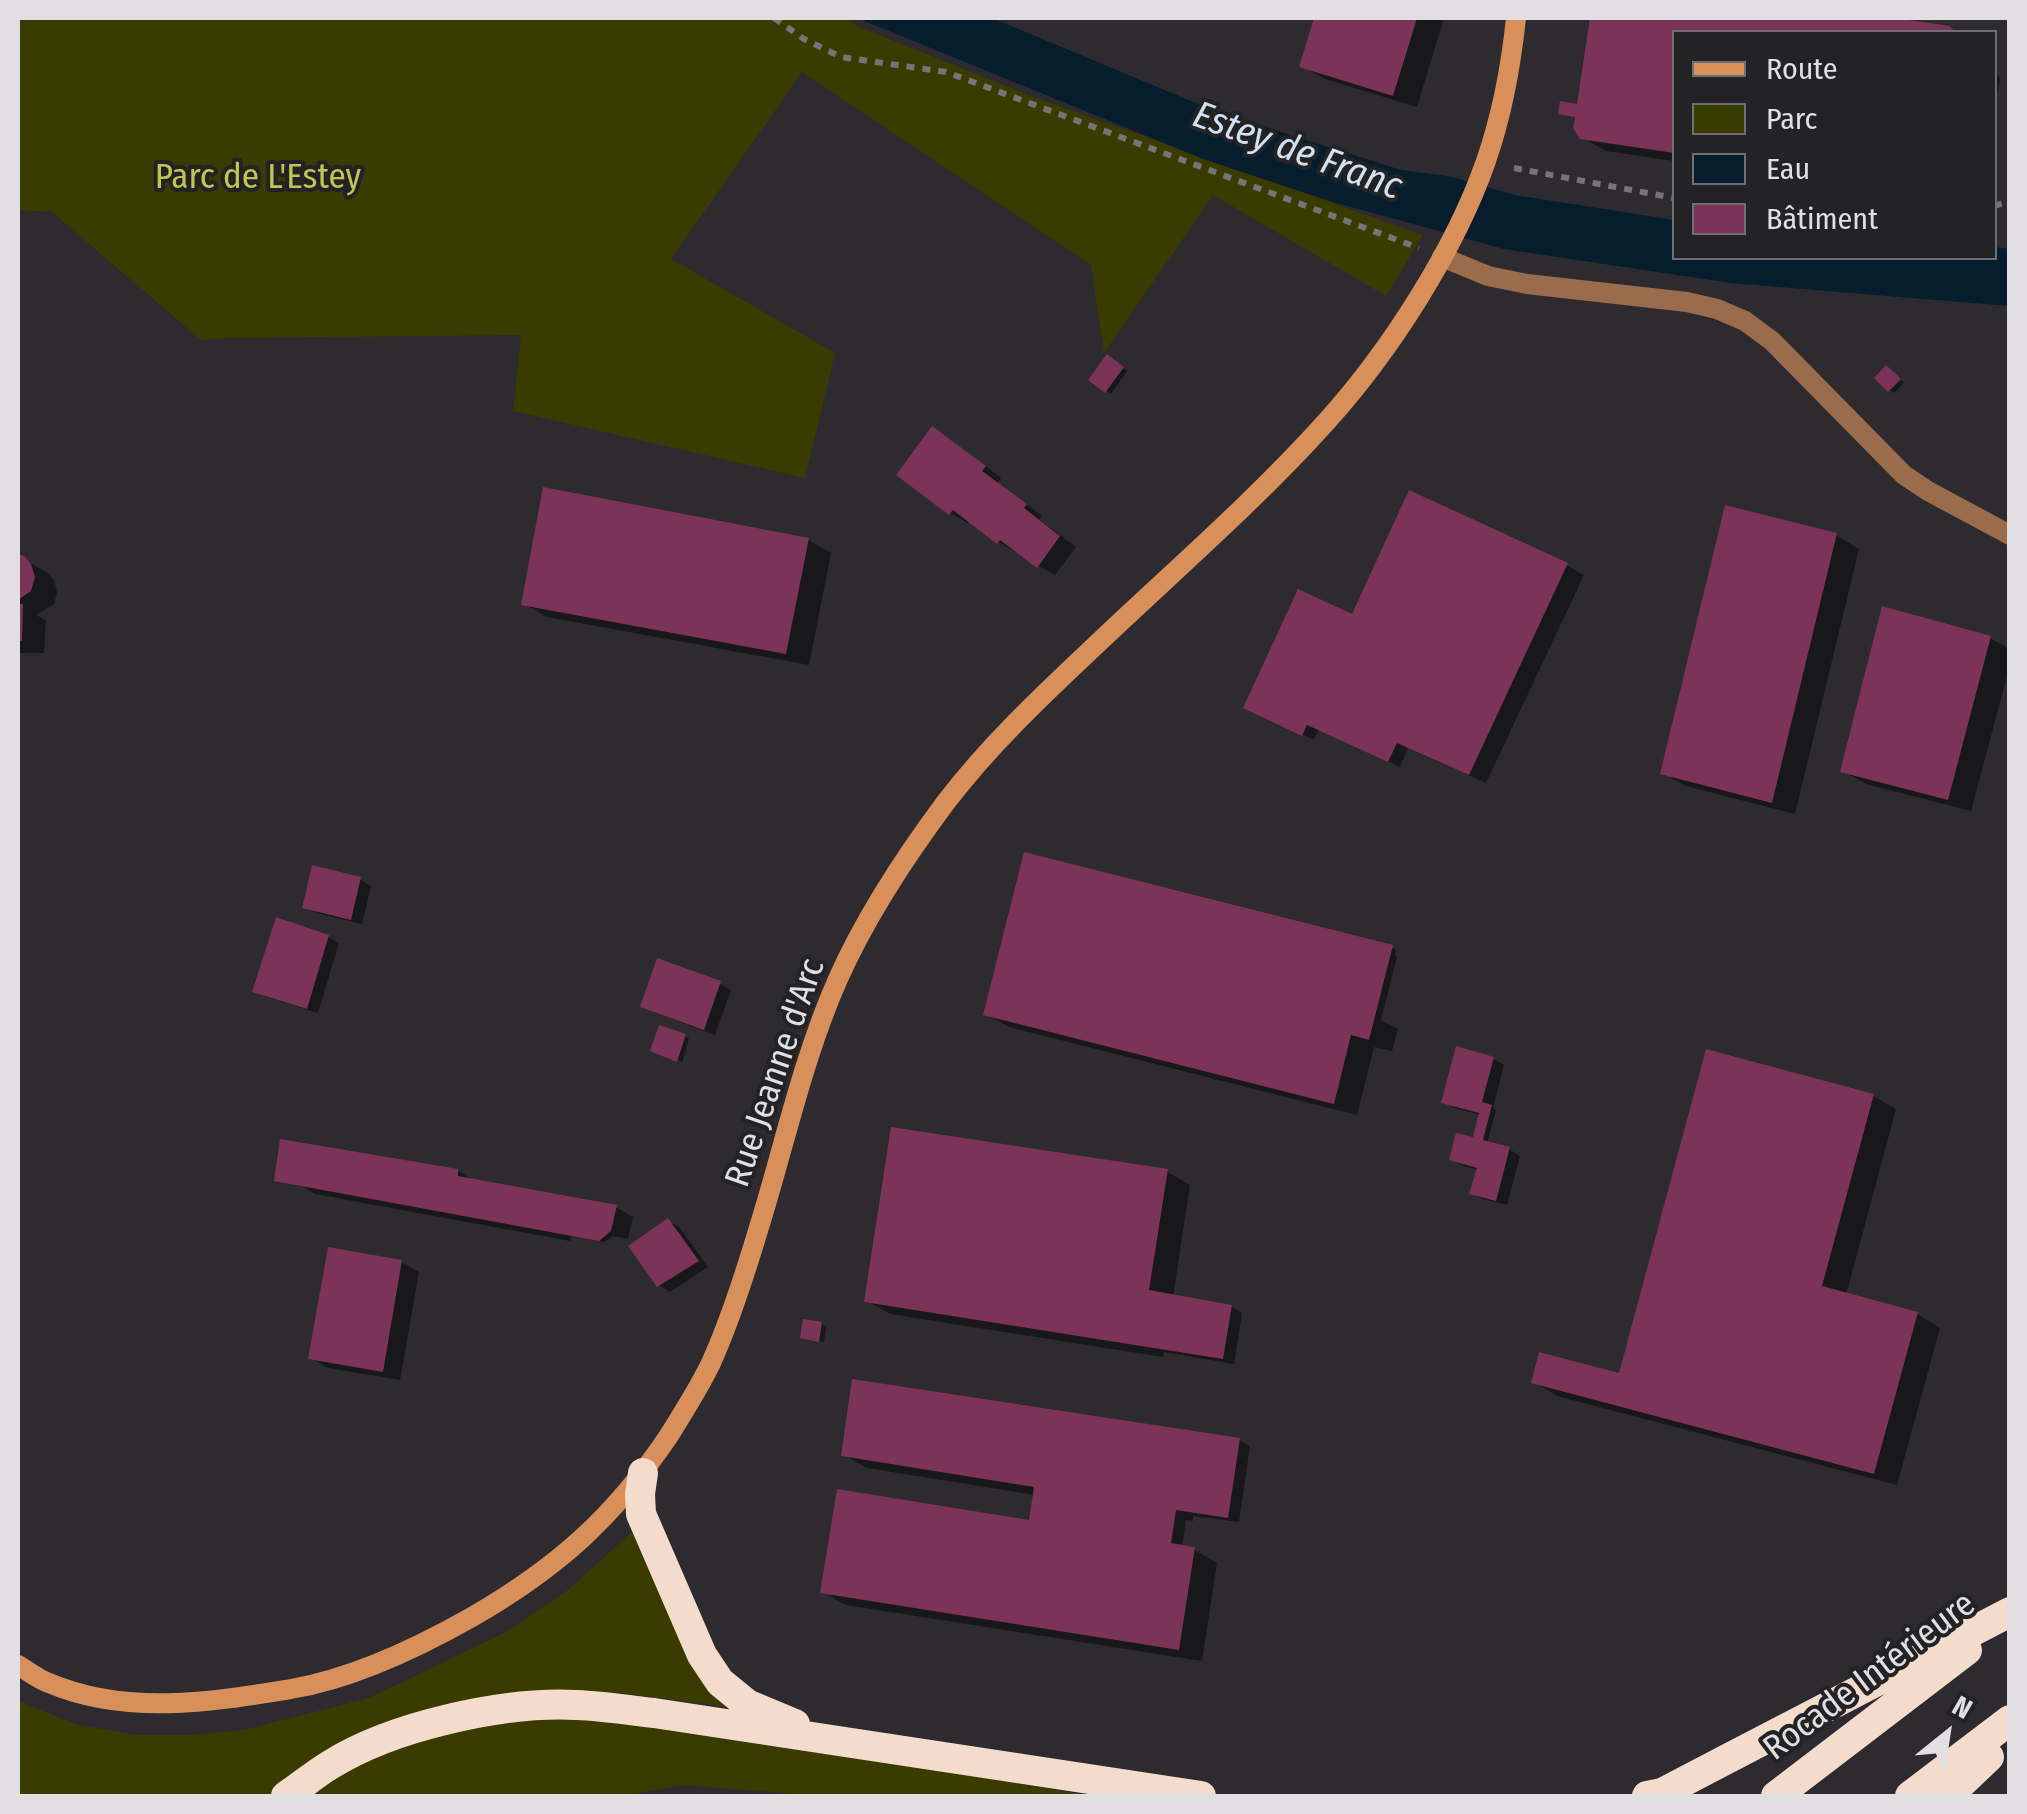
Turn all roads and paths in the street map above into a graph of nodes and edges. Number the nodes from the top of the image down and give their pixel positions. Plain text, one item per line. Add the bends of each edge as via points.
1 (774, 18) edge
2 (1516, 18) edge
3 (1483, 169) junction
4 (1672, 198) edge
5 (1447, 248) junction
6 (2010, 536) edge
7 (644, 1473) junction
8 (2010, 1615) edge
9 (18, 1665) edge
10 (2010, 1720) edge
11 (2010, 1736) edge
12 (834, 1741) junction
13 (286, 1796) edge
14 (1201, 1796) edge
15 (1648, 1796) edge
16 (1776, 1796) edge
17 (1910, 1796) edge
18 (1948, 1796) edge

1 - 5 path via 841,57 946,72
2 - 3 street, Rue Jeanne d'Arc
3 - 4 path via 1526,170
3 - 5 street, Rue Jeanne d'Arc
5 - 6 street via 1488,276 1687,302 1745,321 1904,475
5 - 7 street, Rue Jeanne d'Arc via 1332,416 1012,725 900,866 838,978 710,1366
7 - 9 street, Rue Jeanne d'Arc via 568,1553 516,1592 428,1642 314,1686 156,1705 103,1700 48,1683
7 - 12 highway via 641,1514 720,1682 747,1704
8 - 15 highway
8 - 16 highway, Rocade Intérieure
10 - 17 highway
11 - 18 highway
12 - 13 highway via 654,1713 534,1705 385,1737
12 - 14 highway

